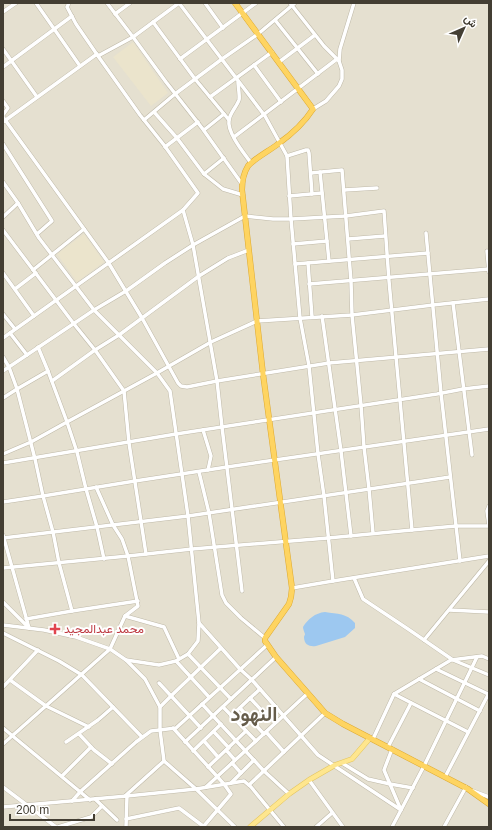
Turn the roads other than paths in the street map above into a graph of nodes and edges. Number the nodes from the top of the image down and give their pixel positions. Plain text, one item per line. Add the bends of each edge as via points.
1 (16, 3) edge
2 (36, 3) edge
3 (69, 3) edge
4 (107, 3) edge
5 (130, 3) edge
6 (179, 3) edge
7 (206, 3) edge
8 (235, 3) edge
9 (256, 3) edge
10 (354, 3) edge
11 (293, 4) edge
12 (3, 12) edge
13 (116, 14) junction
14 (243, 14) junction
15 (72, 16) junction
16 (275, 20) junction
17 (153, 22) junction
18 (224, 28) junction
19 (54, 29) junction
20 (258, 34) junction
21 (315, 35) junction
22 (134, 37) junction
23 (207, 40) junction
24 (298, 48) junction
25 (3, 49) edge
26 (272, 52) junction
27 (97, 55) junction
28 (180, 59) junction
29 (222, 59) junction
30 (338, 60) junction
31 (11, 61) junction
32 (279, 62) junction
33 (254, 65) junction
34 (80, 66) junction
35 (3, 67) edge
36 (318, 74) junction
37 (195, 79) junction
38 (237, 79) junction
39 (299, 89) junction
40 (175, 94) junction
41 (37, 97) junction
42 (210, 97) junction
43 (3, 101) edge
44 (281, 102) junction
45 (313, 109) junction
46 (154, 112) junction
47 (224, 114) junction
48 (264, 115) junction
49 (4, 118) edge
50 (144, 120) junction
51 (229, 120) junction
52 (198, 122) junction
53 (204, 130) junction
54 (234, 137) junction
55 (177, 138) junction
56 (280, 143) junction
57 (3, 144) edge
58 (165, 147) junction
59 (287, 156) junction
60 (224, 158) junction
61 (251, 163) junction
62 (320, 172) junction
63 (311, 173) junction
64 (204, 174) junction
65 (3, 182) edge
66 (242, 184) junction
67 (377, 188) dead end
68 (344, 190) junction
69 (322, 193) junction
70 (312, 194) junction
71 (243, 195) junction
72 (290, 196) junction
73 (18, 203) junction
74 (183, 210) junction
75 (245, 216) junction
76 (346, 216) junction
77 (3, 217) edge
78 (324, 217) junction
79 (291, 219) junction
80 (84, 229) junction
81 (3, 230) edge
82 (426, 233) dead end
83 (37, 234) junction
84 (385, 236) junction
85 (348, 239) junction
86 (327, 241) junction
87 (293, 244) junction
88 (193, 245) junction
89 (249, 250) junction
90 (487, 251) dead end
91 (428, 253) junction
92 (51, 255) junction
93 (386, 256) junction
94 (349, 259) junction
95 (329, 261) junction
96 (108, 262) junction
97 (308, 263) junction
98 (295, 264) junction
99 (489, 270) edge
100 (34, 272) junction
101 (430, 274) junction
102 (4, 275) edge
103 (199, 276) junction
104 (388, 277) junction
105 (351, 281) junction
106 (310, 284) junction
107 (75, 286) junction
108 (15, 289) junction
109 (126, 291) junction
110 (489, 299) edge
111 (56, 300) junction
112 (453, 303) junction
113 (433, 305) junction
114 (94, 310) junction
115 (391, 310) junction
116 (3, 314) edge
117 (352, 315) junction
118 (34, 316) junction
119 (322, 316) junction
120 (312, 317) junction
121 (142, 318) junction
122 (300, 318) junction
123 (257, 321) junction
124 (74, 324) junction
125 (14, 330) junction
126 (10, 332) junction
127 (119, 335) junction
128 (3, 338) edge
129 (211, 342) junction
130 (38, 347) junction
131 (489, 349) edge
132 (95, 350) junction
133 (459, 352) junction
134 (27, 354) junction
135 (438, 354) junction
136 (3, 357) edge
137 (396, 357) junction
138 (357, 361) junction
139 (329, 363) junction
140 (169, 366) junction
141 (309, 366) junction
142 (9, 367) junction
143 (3, 371) edge
144 (48, 371) junction
145 (157, 373) junction
146 (263, 374) junction
147 (52, 381) junction
148 (217, 381) junction
149 (489, 386) edge
150 (463, 388) junction
151 (17, 389) junction
152 (124, 391) junction
153 (441, 393) junction
154 (3, 398) edge
155 (400, 399) junction
156 (361, 405) junction
157 (335, 409) junction
158 (314, 413) junction
159 (270, 420) junction
160 (67, 422) junction
161 (222, 427) junction
162 (489, 429) edge
163 (203, 430) junction
164 (468, 432) junction
165 (176, 434) junction
166 (447, 436) junction
167 (404, 441) junction
168 (31, 442) junction
169 (129, 442) junction
170 (364, 447) junction
171 (341, 451) junction
172 (77, 452) junction
173 (3, 454) edge
174 (318, 454) junction
175 (472, 455) dead end
176 (35, 459) junction
177 (275, 460) junction
178 (3, 464) edge
179 (227, 467) junction
180 (208, 470) junction
181 (199, 472) junction
182 (182, 474) junction
183 (450, 477) junction
184 (136, 481) junction
185 (408, 483) junction
186 (96, 487) junction
187 (86, 489) junction
188 (369, 489) junction
189 (346, 492) junction
190 (43, 496) junction
191 (324, 496) junction
192 (3, 502) edge
193 (281, 503) junction
194 (489, 506) edge
195 (232, 509) junction
196 (209, 513) junction
197 (188, 516) junction
198 (141, 522) junction
199 (112, 525) junction
200 (489, 525) edge
201 (456, 526) junction
202 (97, 527) junction
203 (412, 530) junction
204 (53, 532) junction
205 (373, 533) junction
206 (351, 536) junction
207 (3, 537) edge
208 (328, 538) junction
209 (286, 541) junction
210 (236, 545) junction
211 (215, 547) junction
212 (192, 549) junction
213 (146, 554) junction
214 (128, 556) junction
215 (489, 556) edge
216 (104, 559) junction
217 (460, 561) junction
218 (489, 561) edge
219 (59, 563) junction
220 (11, 567) junction
221 (3, 568) edge
222 (354, 578) junction
223 (333, 581) junction
224 (292, 588) junction
225 (242, 591) dead end
226 (138, 601) junction
227 (3, 602) edge
228 (448, 610) junction
229 (72, 611) junction
230 (489, 612) edge
231 (125, 616) junction
232 (26, 619) junction
233 (199, 624) junction
234 (4, 626) edge
235 (29, 628) junction
236 (3, 633) edge
237 (265, 638) junction
238 (424, 640) junction
239 (267, 645) junction
240 (221, 648) junction
241 (110, 649) junction
242 (38, 650) junction
243 (188, 654) junction
244 (489, 655) edge
245 (276, 657) junction
246 (480, 657) junction
247 (489, 659) edge
248 (126, 660) junction
249 (178, 660) junction
250 (453, 660) junction
251 (201, 668) junction
252 (472, 668) junction
253 (240, 669) junction
254 (436, 669) junction
255 (82, 675) junction
256 (489, 675) edge
257 (191, 677) junction
258 (419, 679) junction
259 (10, 680) junction
260 (252, 680) junction
261 (159, 683) dead end
262 (465, 683) junction
263 (4, 685) edge
264 (220, 688) junction
265 (260, 689) junction
266 (308, 693) junction
267 (489, 693) edge
268 (394, 694) junction
269 (172, 695) junction
270 (210, 697) junction
271 (250, 698) junction
272 (231, 699) junction
273 (457, 699) junction
274 (411, 703) junction
275 (202, 704) junction
276 (274, 705) junction
277 (46, 706) junction
278 (113, 707) junction
279 (160, 707) junction
280 (223, 707) junction
281 (240, 708) junction
282 (480, 711) junction
283 (325, 713) junction
284 (265, 714) junction
285 (284, 715) junction
286 (189, 716) junction
287 (214, 716) junction
288 (231, 716) junction
289 (446, 721) junction
290 (221, 724) junction
291 (254, 724) junction
292 (89, 727) junction
293 (3, 728) edge
294 (173, 728) junction
295 (200, 728) junction
296 (160, 730) junction
297 (246, 731) junction
298 (214, 732) junction
299 (468, 732) junction
300 (265, 733) junction
301 (79, 734) junction
302 (13, 735) junction
303 (302, 735) junction
304 (142, 737) junction
305 (371, 738) junction
306 (236, 740) junction
307 (204, 741) junction
308 (256, 741) junction
309 (66, 742) dead end
310 (185, 742) junction
311 (3, 744) edge
312 (91, 746) junction
313 (390, 748) junction
314 (227, 749) junction
315 (245, 750) junction
316 (193, 751) junction
317 (284, 752) junction
318 (218, 758) junction
319 (235, 760) junction
320 (254, 760) junction
321 (164, 761) junction
322 (232, 763) junction
323 (342, 763) junction
324 (112, 764) junction
325 (335, 765) junction
326 (424, 766) junction
327 (208, 767) junction
328 (264, 771) junction
329 (241, 773) junction
330 (62, 776) junction
331 (217, 777) junction
332 (445, 777) junction
333 (308, 780) junction
334 (231, 783) junction
335 (224, 784) junction
336 (390, 784) junction
337 (249, 785) junction
338 (3, 786) edge
339 (205, 788) junction
340 (413, 788) junction
341 (467, 788) junction
342 (196, 789) junction
343 (81, 792) junction
344 (289, 794) junction
345 (126, 796) junction
346 (489, 797) edge
347 (95, 799) junction
348 (90, 800) junction
349 (72, 801) junction
350 (489, 804) edge
351 (28, 806) junction
352 (102, 806) junction
353 (3, 807) edge
354 (218, 810) junction
355 (401, 810) junction
356 (270, 811) junction
357 (332, 813) junction
358 (126, 819) junction
359 (117, 820) dead end
360 (57, 827) edge
361 (126, 827) edge
362 (203, 827) edge
363 (235, 827) edge
364 (250, 827) edge
365 (284, 827) edge
366 (316, 827) edge
367 (343, 827) edge
368 (392, 827) edge
369 (444, 827) edge

1 - 12 street
2 - 19 street
3 - 15 street via 67,7
4 - 13 street
5 - 13 street
6 - 17 street
6 - 23 street
7 - 18 street
8 - 14 highway
9 - 14 street
10 - 30 street
11 - 16 street
11 - 21 street
13 - 22 street
14 - 18 street
14 - 20 highway
15 - 19 street
15 - 27 street
16 - 20 street
16 - 24 street
17 - 22 street
17 - 28 street
18 - 23 street
19 - 31 street
19 - 34 street
20 - 26 highway
20 - 29 street
21 - 24 street
21 - 30 street
22 - 27 street
22 - 40 street
23 - 28 street
23 - 29 street
24 - 32 street
24 - 36 street
25 - 31 street
26 - 32 highway
26 - 33 street
27 - 34 street
27 - 50 street
28 - 37 street
29 - 37 street
29 - 38 street
30 - 36 street
30 - 45 street via 342,70 339,86 326,101
31 - 35 street
31 - 41 street
32 - 39 highway
33 - 38 street
33 - 44 street
34 - 41 street
36 - 39 street
37 - 40 street
37 - 42 street
38 - 42 street
38 - 48 street
38 - 51 street via 239,100
39 - 44 street
39 - 45 highway
40 - 46 street
40 - 52 street
41 - 49 street
42 - 47 street
43 - 49 street via 8,108
44 - 48 street
45 - 56 highway via 299,127
46 - 50 street
46 - 55 street
47 - 51 street
47 - 53 street
48 - 54 street
48 - 56 street
49 - 80 street
50 - 58 street
51 - 54 street via 230,131
52 - 53 street
52 - 55 street
53 - 60 street
54 - 61 street
55 - 58 street
55 - 64 street
56 - 59 street
56 - 61 highway
57 - 83 street via 52,221
58 - 74 street via 198,193
59 - 63 street via 308,150
59 - 72 street
60 - 64 street
60 - 66 street
61 - 66 highway
62 - 63 street
62 - 68 street via 342,170
62 - 69 street
63 - 70 street
64 - 71 street via 223,189
65 - 73 street
66 - 71 highway
67 - 68 street
68 - 76 street
69 - 70 street
69 - 78 street
70 - 72 street
71 - 75 highway
72 - 79 street
73 - 77 street
73 - 83 street
74 - 88 street
74 - 96 street
75 - 79 street
75 - 88 street
75 - 89 highway
76 - 78 street
76 - 84 street via 384,211
76 - 85 street
78 - 79 street
78 - 86 street
79 - 87 street
80 - 92 street
80 - 96 street
81 - 100 street
82 - 91 street
83 - 92 street
84 - 85 street
84 - 93 street
85 - 94 street
86 - 87 street
86 - 95 street
87 - 98 street
88 - 103 street
88 - 109 street
89 - 103 street via 228,258
89 - 123 highway
90 - 99 street
91 - 93 street
91 - 101 street
92 - 100 street
92 - 107 street
93 - 94 street
93 - 104 street
94 - 95 street
94 - 105 street
95 - 97 street
96 - 107 street
96 - 109 street
97 - 98 street
97 - 106 street
98 - 122 street
99 - 101 street
100 - 108 street
100 - 111 street
101 - 104 street
101 - 113 street
102 - 108 street
103 - 121 street
103 - 129 street
104 - 105 street
104 - 115 street
105 - 106 street
105 - 117 street
106 - 120 street
107 - 111 street
107 - 114 street
108 - 118 street
109 - 114 street
109 - 121 street
110 - 112 street
111 - 118 street
111 - 124 street
112 - 113 street
112 - 133 street
113 - 115 street
113 - 135 street
114 - 124 street
114 - 127 street
115 - 117 street
115 - 137 street
116 - 125 street
117 - 119 street
117 - 138 street
118 - 125 street
119 - 120 street
119 - 139 street
120 - 122 street
121 - 127 street
121 - 140 street
122 - 123 street
122 - 141 street
123 - 129 street
123 - 146 highway
124 - 130 street
124 - 132 street
125 - 126 street
126 - 128 street
126 - 134 street
127 - 132 street
127 - 145 street
129 - 140 street
129 - 148 street
130 - 134 street
130 - 144 street
131 - 133 street
132 - 147 street
132 - 152 street
133 - 135 street
133 - 150 street
134 - 142 street
135 - 137 street
135 - 153 street
136 - 142 street
137 - 138 street
137 - 155 street
138 - 139 street
138 - 156 street
139 - 141 street
139 - 157 street
140 - 145 street
140 - 148 street via 181,386
141 - 146 street
141 - 158 street
142 - 143 street
142 - 151 street
144 - 147 street
144 - 151 street
145 - 152 street
145 - 165 street via 170,391
146 - 148 street
146 - 159 highway
147 - 160 street
148 - 161 street
149 - 150 street
150 - 153 street
150 - 164 street
151 - 154 street
151 - 168 street
152 - 160 street
152 - 169 street
153 - 155 street
153 - 166 street
155 - 156 street
155 - 167 street
156 - 157 street
156 - 170 street
157 - 158 street
157 - 171 street
158 - 159 street
158 - 174 street
159 - 161 street
159 - 177 highway
160 - 168 street
160 - 172 street
161 - 163 street
161 - 179 street
162 - 164 street
163 - 165 street
163 - 180 street via 211,456
164 - 166 street
164 - 175 street
165 - 169 street
165 - 182 street
166 - 167 street
166 - 183 street
167 - 170 street
167 - 185 street
168 - 173 street
168 - 176 street
169 - 172 street
169 - 184 street
170 - 171 street
170 - 188 street
171 - 174 street
171 - 189 street
172 - 176 street
172 - 187 street
174 - 177 street
174 - 191 street
176 - 178 street
176 - 190 street
177 - 179 street
177 - 193 highway
179 - 180 street
179 - 195 street
180 - 181 street
181 - 182 street
181 - 196 street
182 - 184 street
182 - 197 street
183 - 185 street
183 - 201 street
184 - 186 street
184 - 198 street
185 - 188 street
185 - 203 street
186 - 187 street
186 - 199 street
187 - 190 street
187 - 202 street
188 - 189 street
188 - 205 street
189 - 191 street
189 - 206 street
190 - 192 street
190 - 204 street
191 - 193 street
191 - 208 street
193 - 195 street
193 - 209 highway
194 - 200 street via 486,511
195 - 196 street
195 - 210 street
196 - 197 street
196 - 211 street
197 - 198 street
197 - 212 street
198 - 199 street
198 - 213 street
199 - 202 street
199 - 214 street via 122,539
200 - 201 street
201 - 203 street
201 - 217 street
202 - 204 street
202 - 216 street
203 - 205 street
204 - 207 street
204 - 219 street
205 - 206 street
206 - 208 street
207 - 220 street
208 - 209 street
208 - 223 street
209 - 210 street
209 - 224 highway
210 - 211 street
210 - 225 street
211 - 212 street
211 - 237 street via 222,595 226,603
212 - 213 street
212 - 233 street
213 - 214 street
214 - 216 street
214 - 226 street
215 - 217 street
216 - 219 street
217 - 222 street
218 - 228 street
219 - 220 street
219 - 229 street
220 - 221 street
220 - 232 street
222 - 223 street
222 - 238 street via 363,599
223 - 224 street
224 - 237 highway via 289,604
226 - 229 street
226 - 231 street via 138,606
227 - 235 street
228 - 230 street
228 - 238 street
229 - 232 street
231 - 241 street
231 - 249 street via 164,627
232 - 235 street
233 - 240 street
233 - 243 street via 198,641
234 - 235 street
235 - 241 street via 76,637
236 - 242 street
237 - 239 highway
238 - 250 street
239 - 245 highway
239 - 253 street
240 - 251 street
240 - 253 street
241 - 248 street
241 - 255 street
242 - 255 street
242 - 259 street
243 - 249 street
243 - 251 street
244 - 246 street
245 - 260 street
245 - 266 highway
246 - 247 street
246 - 250 street
246 - 252 street
248 - 249 street via 160,665
248 - 279 street via 145,679
249 - 257 street
250 - 252 street
250 - 254 street
251 - 257 street
251 - 264 street
252 - 256 street
252 - 262 street
253 - 260 street
253 - 264 street
254 - 258 street
254 - 262 street
255 - 277 street
255 - 278 street
257 - 269 street
257 - 270 street
258 - 268 street
258 - 273 street
259 - 263 street
259 - 277 street
260 - 265 street
260 - 272 street
261 - 269 street
262 - 267 street
262 - 273 street
264 - 270 street
264 - 272 street
265 - 271 street
265 - 276 street
266 - 283 highway
266 - 285 street
267 - 282 street
268 - 274 street
268 - 305 street
269 - 279 street
269 - 286 street
270 - 275 street
271 - 281 street
271 - 284 street
272 - 280 street
273 - 282 street
273 - 289 street
274 - 289 street
274 - 313 street
275 - 286 street
275 - 287 street
276 - 284 street
276 - 285 street
277 - 292 street
277 - 302 street
278 - 292 street
278 - 304 street
279 - 296 street
280 - 287 street
280 - 288 street
281 - 288 street
281 - 291 street
282 - 299 street
283 - 303 street
283 - 305 highway
284 - 291 street
285 - 300 street
285 - 303 street
286 - 294 street
286 - 295 street
287 - 290 street
287 - 295 street
288 - 297 street
289 - 299 street
289 - 326 street
290 - 298 street
290 - 306 street
291 - 300 street
292 - 301 street
293 - 302 street
294 - 296 street
294 - 310 street
295 - 310 street
296 - 304 street via 151,731
296 - 321 street
297 - 306 street
297 - 308 street
298 - 307 street
298 - 314 street
299 - 332 street
300 - 308 street
300 - 317 street
301 - 309 street
301 - 312 street
302 - 311 street
302 - 330 street
303 - 317 street
303 - 325 street via 318,755
304 - 324 street
305 - 313 highway
305 - 323 main road via 352,759
306 - 314 street
306 - 315 street
307 - 316 street
307 - 318 street
308 - 315 street
310 - 316 street
312 - 324 street
312 - 330 street
313 - 326 highway
313 - 336 street via 384,770
314 - 318 street
314 - 319 street
315 - 319 street
315 - 320 street
316 - 327 street
317 - 328 street
318 - 327 street
319 - 322 street
320 - 328 street
320 - 329 street
321 - 342 street
321 - 345 street
322 - 329 street
322 - 331 street
323 - 325 main road
323 - 336 street via 368,779
324 - 343 street
325 - 333 main road
325 - 355 street
326 - 332 highway
326 - 340 street
327 - 331 street
328 - 337 street
328 - 344 street
329 - 334 street
330 - 343 street
331 - 335 street
331 - 339 street
332 - 341 highway
333 - 344 main road
333 - 357 street
334 - 335 street
334 - 337 street via 244,781
335 - 339 street
335 - 354 street via 232,794
336 - 340 street
336 - 355 street
337 - 356 street
338 - 351 street
339 - 342 street
340 - 355 street
341 - 346 street
341 - 350 highway
341 - 369 street
342 - 345 street
342 - 354 street
343 - 348 street
343 - 349 street
344 - 356 main road
345 - 347 street
345 - 358 street
347 - 348 street
347 - 352 street
348 - 349 street
349 - 351 street
351 - 353 street
351 - 360 street
352 - 359 street
352 - 360 street via 91,817
354 - 362 street
354 - 363 street
355 - 368 street
356 - 364 main road
356 - 365 street
357 - 366 street
357 - 367 street
358 - 361 street
358 - 362 street via 179,808

